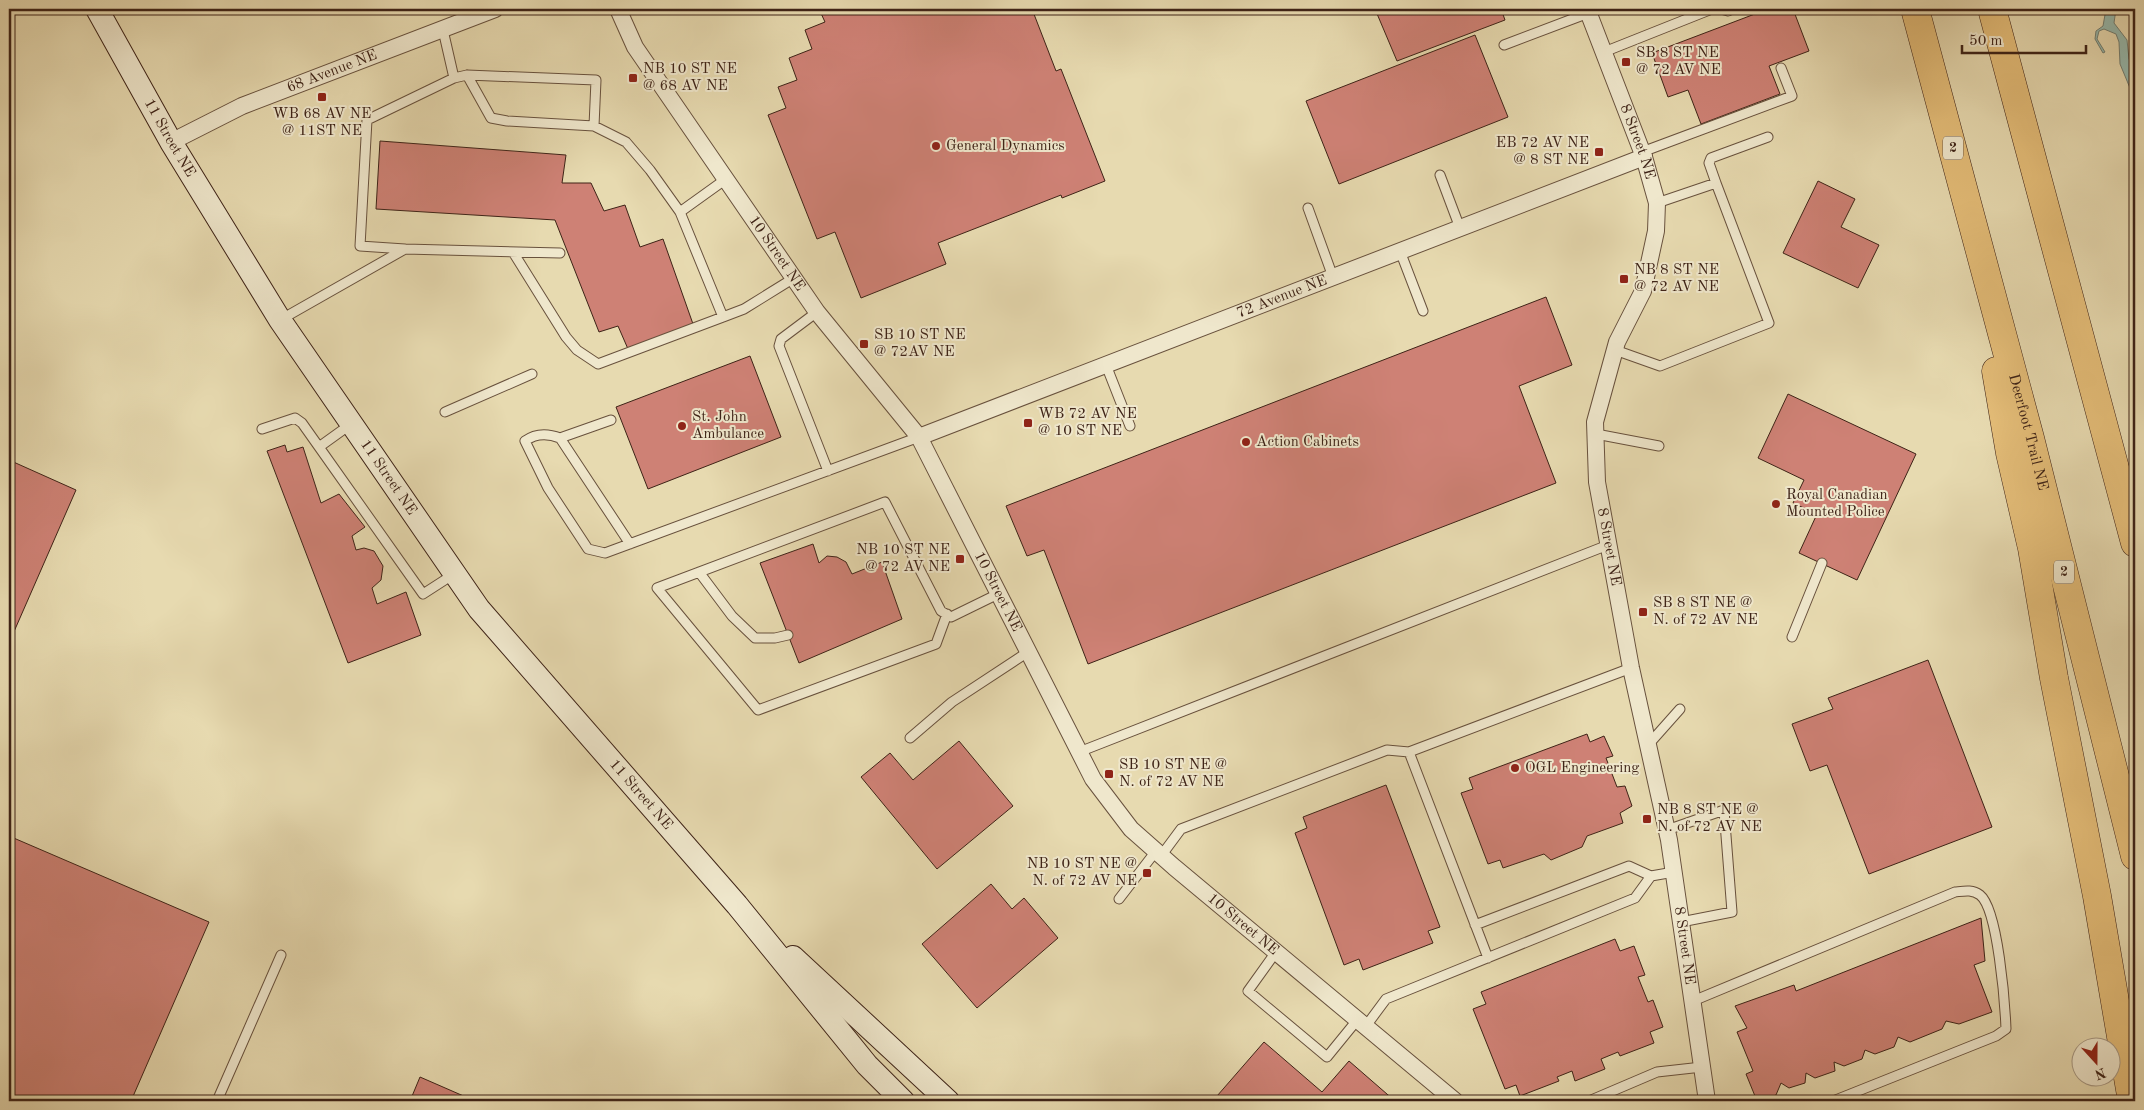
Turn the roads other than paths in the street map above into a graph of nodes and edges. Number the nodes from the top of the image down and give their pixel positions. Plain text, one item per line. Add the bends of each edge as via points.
1 (98, 9) edge
2 (496, 9) edge
3 (618, 9) edge
4 (1712, 9) edge
5 (1721, 9) edge
6 (1733, 9) edge
7 (1915, 9) edge
8 (1992, 9) edge
9 (1592, 10) edge
10 (443, 30) junction
11 (1504, 45) dead end
12 (1604, 52) junction
13 (1781, 68) dead end
14 (467, 75) junction
15 (454, 78) junction
16 (594, 126) junction
17 (1768, 137) dead end
18 (171, 142) junction
19 (1643, 154) junction
20 (1440, 175) dead end
21 (726, 179) junction
22 (1716, 183) junction
23 (1657, 203) junction
24 (1308, 208) dead end
25 (680, 212) junction
26 (1460, 228) junction
27 (405, 249) junction
28 (1400, 251) junction
29 (513, 252) junction
30 (560, 254) dead end
31 (1333, 277) junction
32 (794, 278) junction
33 (1990, 288) junction
34 (1423, 311) dead end
35 (818, 312) junction
36 (723, 317) junction
37 (280, 320) junction
38 (1615, 350) junction
39 (1106, 365) junction
40 (532, 374) dead end
41 (445, 412) dead end
42 (611, 420) dead end
43 (351, 424) junction
44 (1130, 426) dead end
45 (262, 429) dead end
46 (1596, 434) junction
47 (919, 437) junction
48 (560, 438) junction
49 (1659, 446) dead end
50 (319, 447) junction
51 (828, 471) junction
52 (2135, 543) edge
53 (630, 544) junction
54 (1608, 545) junction
55 (1822, 563) dead end
56 (699, 572) junction
57 (454, 573) junction
58 (998, 594) junction
59 (947, 614) junction
60 (788, 635) dead end
61 (1792, 636) dead end
62 (1028, 652) junction
63 (1631, 668) junction
64 (1680, 709) dead end
65 (910, 738) dead end
66 (1648, 745) junction
67 (1079, 752) junction
68 (1409, 752) junction
69 (1667, 830) junction
70 (1158, 853) junction
71 (2135, 856) edge
72 (1674, 872) junction
73 (1651, 876) junction
74 (1119, 899) dead end
75 (737, 905) junction
76 (1681, 922) junction
77 (1475, 926) junction
78 (1276, 952) junction
79 (281, 955) dead end
80 (1488, 958) junction
81 (1693, 1001) junction
82 (1362, 1022) junction
83 (1702, 1067) junction
84 (895, 1097) edge
85 (1450, 1100) edge
86 (217, 1101) edge
87 (948, 1101) edge
88 (1589, 1101) edge
89 (1707, 1101) edge
90 (1832, 1101) edge
91 (2132, 1101) edge

1 - 18 street, 11 Street NE
2 - 10 street, 68 Avenue NE
3 - 21 street, 10 Street NE via 635,47
4 - 12 lane
5 - 6 lane
7 - 33 highway, Deerfoot Trail NE / 2
8 - 52 highway
9 - 11 lane
9 - 12 street, 8 Street NE
10 - 15 lane
10 - 18 street, 68 Avenue NE via 242,106
12 - 19 street, 8 Street NE
13 - 19 lane via 1792,96
14 - 15 lane
14 - 16 lane via 491,118
14 - 16 lane via 596,80
15 - 27 lane via 367,120 360,246
16 - 25 lane via 626,142
17 - 22 lane via 1711,158 1708,163
18 - 37 street, 11 Street NE
19 - 23 street, 8 Street NE
19 - 26 street, 72 Avenue NE
20 - 26 lane
21 - 25 lane
21 - 32 street, 10 Street NE
22 - 23 lane
22 - 38 lane via 1769,323 1660,366
23 - 38 street, 8 Street NE via 1656,232 1643,291
24 - 31 lane
25 - 36 lane
26 - 28 street, 72 Avenue NE
27 - 29 lane
27 - 37 lane
28 - 31 street, 72 Avenue NE
28 - 34 lane
29 - 30 lane
29 - 36 lane via 566,337 577,350 598,364
31 - 39 street, 72 Avenue NE
32 - 35 street, 10 Street NE
32 - 36 lane via 744,309
33 - 71 highway, Deerfoot Trail NE / 2
33 - 91 highway via 1993,356 2097,896
35 - 47 street, 10 Street NE
35 - 51 lane via 781,339 779,346
37 - 43 street, 11 Street NE
38 - 46 street, 8 Street NE via 1596,422
39 - 44 lane
39 - 47 street, 72 Avenue NE
40 - 41 lane
42 - 48 lane
43 - 50 lane
43 - 57 street, 11 Street NE
45 - 50 lane via 295,418
46 - 49 lane
46 - 54 street, 8 Street NE via 1597,482
47 - 51 lane
47 - 58 street, 10 Street NE
48 - 53 lane
48 - 53 lane via 550,434 533,436 525,441 553,496 588,548 605,553
50 - 57 lane via 423,594
51 - 53 lane
54 - 63 street, 8 Street NE
54 - 67 lane
55 - 61 lane
56 - 59 lane via 885,502 941,612
56 - 59 lane via 657,588 758,710 936,644
56 - 60 lane via 732,616 755,638
57 - 75 street, 11 Street NE via 479,609
58 - 59 lane via 951,616
58 - 62 street, 10 Street NE
62 - 65 lane via 952,702
62 - 67 street, 10 Street NE
63 - 66 street, 8 Street NE
63 - 68 lane
64 - 66 lane
66 - 69 street, 8 Street NE
67 - 70 street, 10 Street NE via 1093,779 1131,829
68 - 70 lane via 1387,750 1181,829
68 - 77 lane
69 - 72 street, 8 Street NE
69 - 76 lane via 1725,810 1732,912
70 - 74 lane
70 - 78 street, 10 Street NE
72 - 73 lane
72 - 76 street, 8 Street NE
73 - 77 lane via 1629,866
73 - 80 lane via 1635,898
75 - 84 street, 11 Street NE
75 - 87 street, 11 Street NE
76 - 81 street, 8 Street NE
77 - 80 lane
78 - 82 street, 10 Street NE
78 - 82 lane via 1248,991 1327,1057
79 - 86 lane
80 - 82 lane via 1386,999
81 - 83 street, 8 Street NE
81 - 90 lane via 1955,892 1969,890 1981,895 1990,909 2005,996 2006,1029 1996,1036
82 - 85 street, 10 Street NE
83 - 88 lane via 1657,1072
83 - 89 street, 8 Street NE

